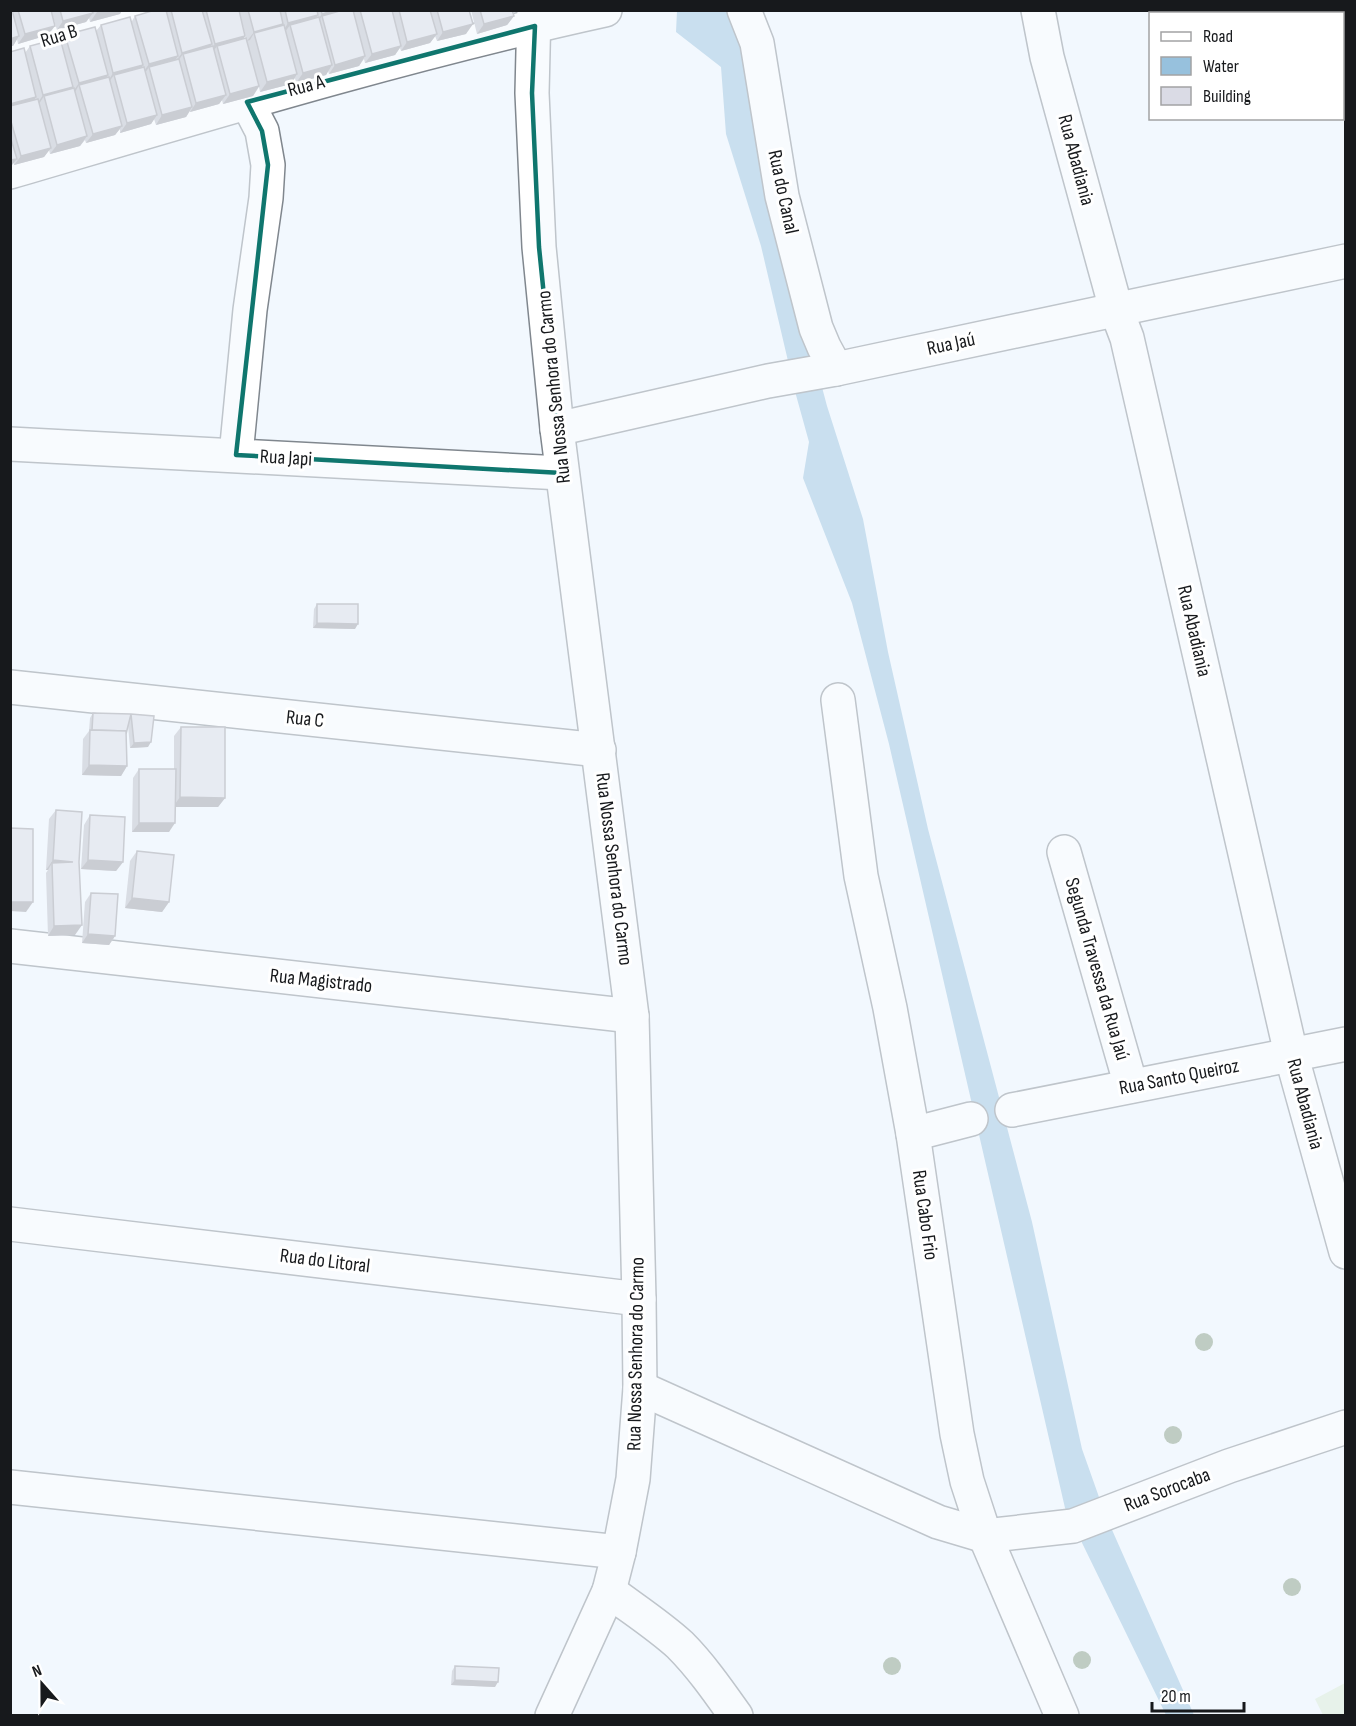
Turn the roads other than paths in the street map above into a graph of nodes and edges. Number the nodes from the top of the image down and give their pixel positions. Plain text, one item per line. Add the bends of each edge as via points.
1 (141, 10) edge
2 (605, 10) edge
3 (744, 10) edge
4 (1038, 10) edge
5 (534, 18) edge
6 (10, 51) edge
7 (247, 102) junction
8 (10, 172) edge
9 (1346, 261) edge
10 (1116, 309) junction
11 (829, 370) junction
12 (556, 429) junction
13 (10, 444) edge
14 (236, 455) junction
15 (562, 473) junction
16 (10, 687) edge
17 (838, 700) dead end
18 (599, 750) junction
19 (1064, 852) dead end
20 (10, 946) edge
21 (632, 1016) junction
22 (1346, 1044) edge
23 (1291, 1054) junction
24 (1131, 1086) junction
25 (1012, 1110) dead end
26 (971, 1119) dead end
27 (913, 1134) junction
28 (10, 1224) edge
29 (1346, 1252) edge
30 (639, 1299) junction
31 (639, 1388) junction
32 (1346, 1427) edge
33 (10, 1486) edge
34 (985, 1536) junction
35 (619, 1551) junction
36 (609, 1592) junction
37 (552, 1716) edge
38 (736, 1716) edge
39 (1062, 1716) edge

1 - 6 street, Rua B
2 - 5 street, Rua A
3 - 11 street, Rua do Canal via 757,43 782,196
4 - 10 street, Rua Abadiania via 1047,57
5 - 7 street, Rua A
5 - 12 street, Rua Nossa Senhora do Carmo via 532,93 539,247
7 - 8 street, Rua A
7 - 14 street via 262,131 268,165
9 - 10 street, Rua Jaú
10 - 11 street, Rua Jaú
10 - 23 street, Rua Abadiania via 1127,338
11 - 12 street, Rua Jaú
12 - 15 street, Rua Nossa Senhora do Carmo
13 - 14 street, Rua Japi
14 - 15 street, Rua Japi
15 - 18 street, Rua Nossa Senhora do Carmo
16 - 18 street, Rua C
17 - 27 street, Rua Cabo Frio via 861,876
18 - 21 street, Rua Nossa Senhora do Carmo
19 - 24 street, Segunda Travessa da Rua Jaú
20 - 21 street, Rua Magistrado
21 - 30 street, Rua Nossa Senhora do Carmo
22 - 23 street, Rua Santo Queiroz
23 - 24 street, Rua Santo Queiroz
23 - 29 street, Rua Abadiania
24 - 25 street, Rua Santo Queiroz
26 - 27 street
27 - 34 street, Rua Cabo Frio via 957,1434
28 - 30 street, Rua do Litoral
30 - 31 street, Rua Nossa Senhora do Carmo
31 - 34 street via 938,1522
31 - 35 street, Rua Nossa Senhora do Carmo via 633,1479
32 - 34 street, Rua Sorocaba via 1229,1466 1073,1526
33 - 35 street
34 - 39 street, Rua Cabo Frio
35 - 36 street, Rua Nossa Senhora do Carmo
36 - 37 street, Rua Nossa Senhora do Carmo
36 - 38 street via 681,1647

